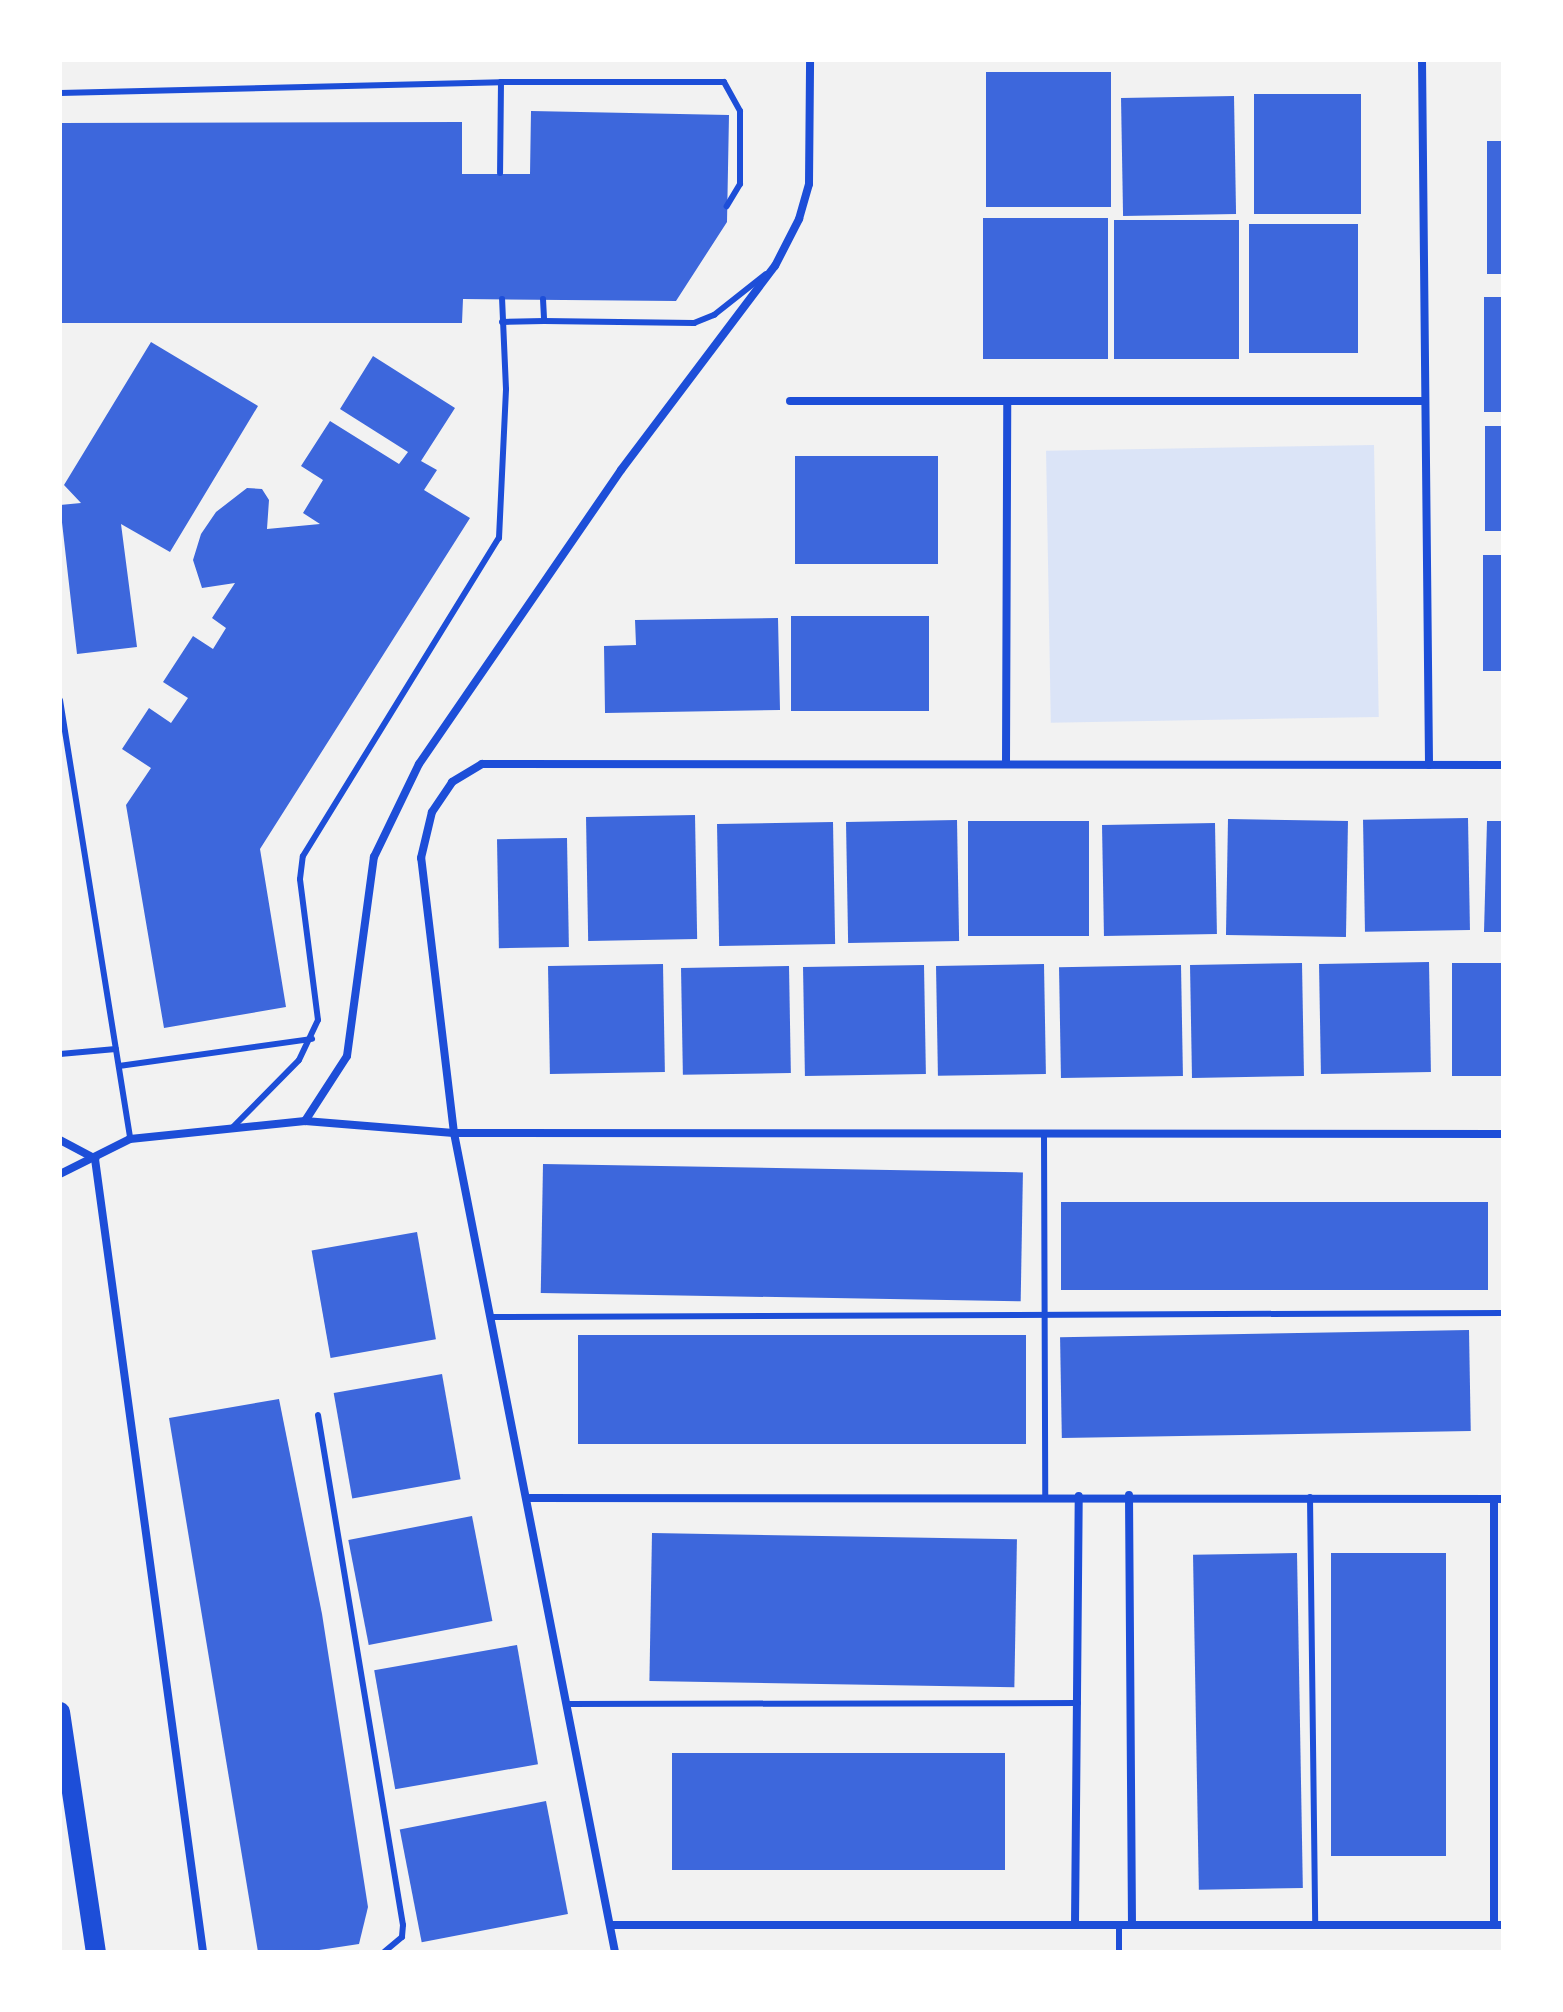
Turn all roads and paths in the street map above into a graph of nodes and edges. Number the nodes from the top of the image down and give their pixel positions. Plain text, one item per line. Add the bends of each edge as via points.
1 (810, 60) edge
2 (1422, 60) edge
3 (501, 82) junction
4 (60, 93) edge
5 (500, 173) dead end
6 (727, 206) dead end
7 (775, 266) junction
8 (502, 299) dead end
9 (543, 299) dead end
10 (544, 321) junction
11 (502, 322) junction
12 (790, 401) dead end
13 (1425, 401) junction
14 (1007, 402) junction
15 (60, 700) edge
16 (1006, 763) junction
17 (1429, 765) junction
18 (1503, 765) edge
19 (312, 1039) junction
20 (116, 1049) junction
21 (60, 1054) edge
22 (119, 1066) junction
23 (305, 1121) junction
24 (230, 1130) junction
25 (454, 1133) junction
26 (1044, 1134) junction
27 (1503, 1134) edge
28 (130, 1139) junction
29 (60, 1140) edge
30 (95, 1159) junction
31 (60, 1174) edge
32 (1503, 1313) edge
33 (1045, 1315) junction
34 (492, 1317) junction
35 (318, 1415) dead end
36 (1129, 1495) junction
37 (1079, 1496) junction
38 (1045, 1497) junction
39 (1310, 1497) junction
40 (530, 1498) junction
41 (1499, 1499) edge
42 (1078, 1703) junction
43 (568, 1704) junction
44 (60, 1712) edge
45 (611, 1925) junction
46 (1075, 1925) junction
47 (1119, 1925) junction
48 (1132, 1925) junction
49 (1315, 1925) junction
50 (1499, 1925) edge
51 (96, 1952) edge
52 (203, 1952) edge
53 (384, 1952) edge
54 (615, 1952) edge
55 (1119, 1952) edge

1 - 7 street via 809,184 799,219
2 - 13 street
3 - 4 lane
3 - 5 lane
3 - 6 lane via 724,82 740,111 740,184
7 - 10 lane via 714,315 694,323
7 - 23 street via 621,470 419,764 374,857 349,1048
8 - 11 lane
9 - 10 lane
10 - 11 lane
11 - 19 lane via 506,389 499,538 300,866 318,992
12 - 14 street
13 - 14 street
13 - 17 street
14 - 16 street
15 - 20 lane
16 - 17 street
16 - 25 street via 482,764 452,782 432,812 421,858
17 - 18 street
19 - 22 lane
19 - 24 lane via 279,1084
20 - 21 lane
20 - 22 lane
22 - 28 lane
23 - 24 street
23 - 25 street
24 - 28 street
25 - 26 street
25 - 34 street
26 - 27 street
26 - 33 lane
28 - 30 street
29 - 30 street
30 - 31 street
30 - 52 street
32 - 33 lane
33 - 34 lane
33 - 38 lane
34 - 40 street
35 - 53 lane via 403,1925 402,1937
36 - 37 street
36 - 39 street
36 - 48 street
37 - 38 street
37 - 42 street
38 - 40 street
39 - 41 street
39 - 49 lane
40 - 43 street
41 - 50 street
42 - 43 lane
42 - 46 street
43 - 45 street
44 - 51 main road
45 - 46 street
45 - 54 street
46 - 47 street
47 - 48 street
47 - 55 lane
48 - 49 street
49 - 50 street

